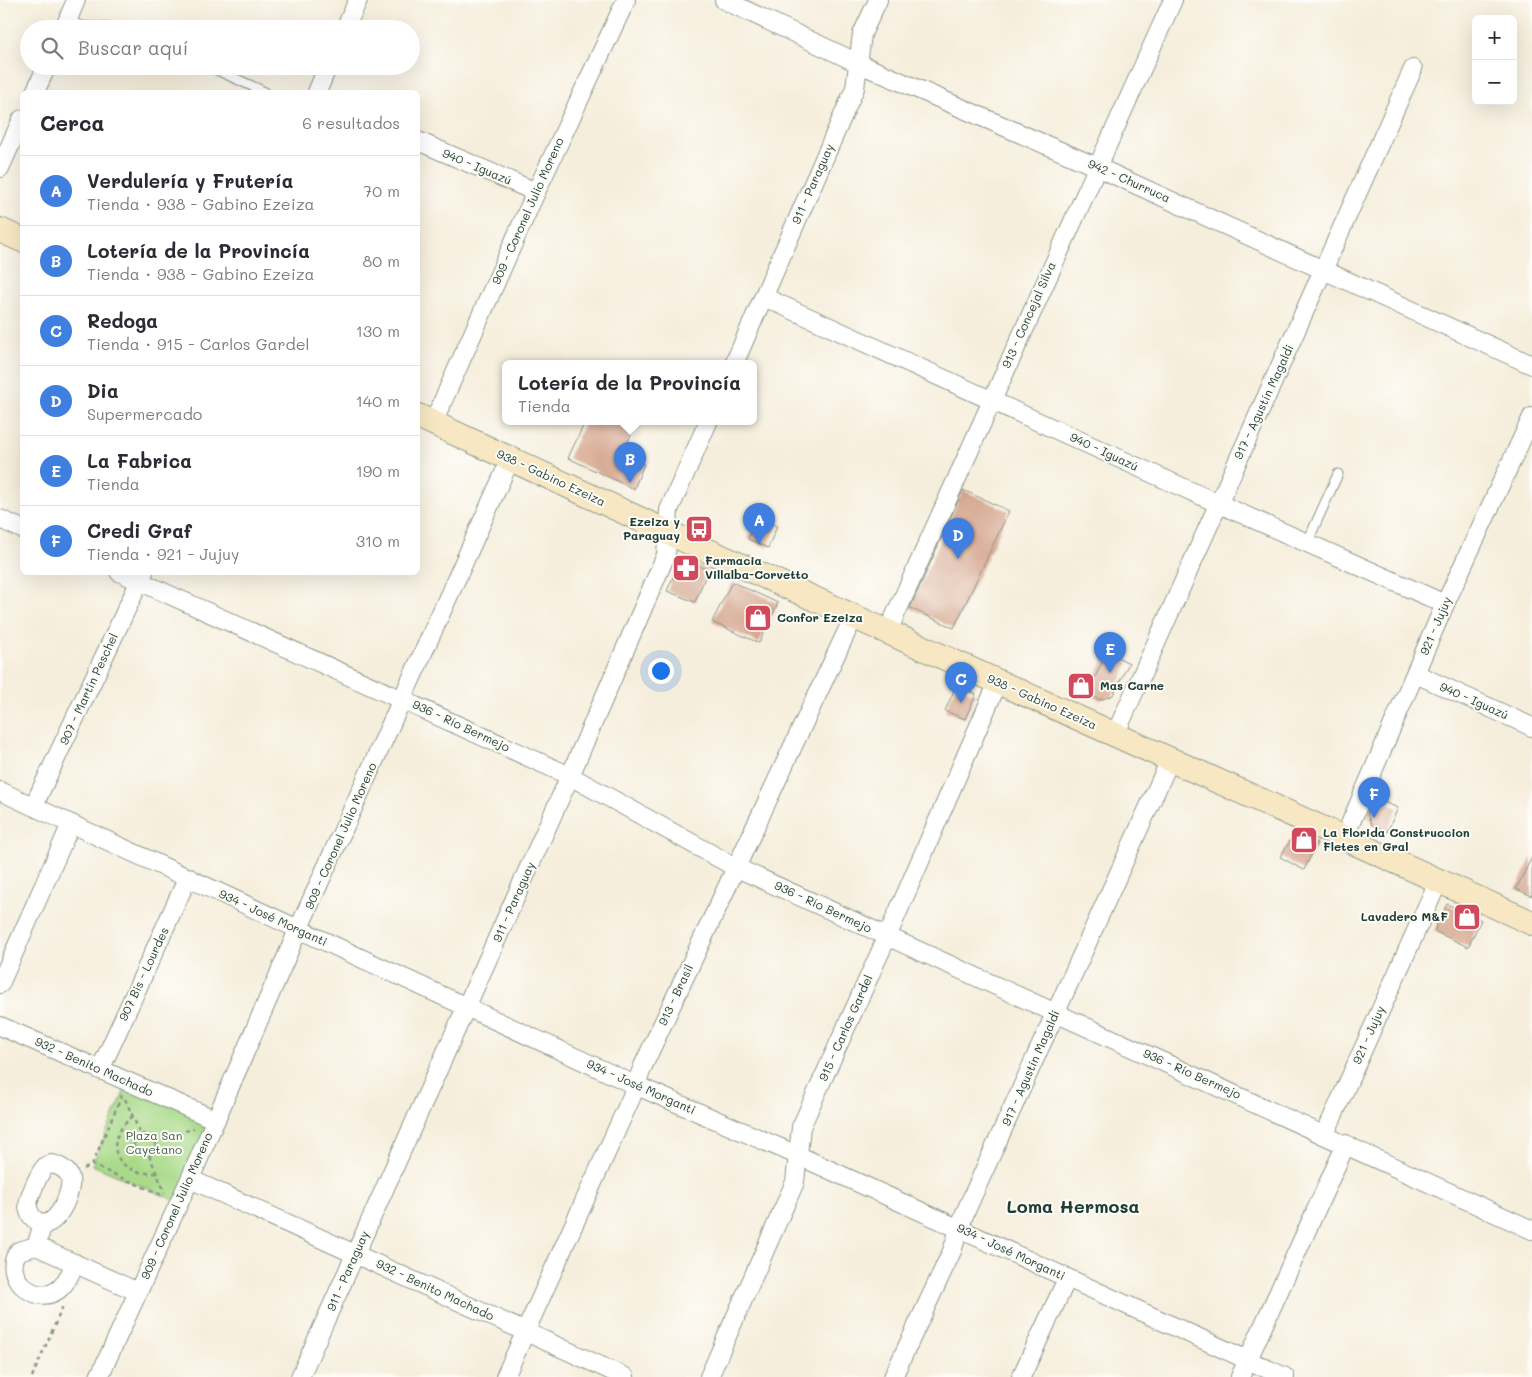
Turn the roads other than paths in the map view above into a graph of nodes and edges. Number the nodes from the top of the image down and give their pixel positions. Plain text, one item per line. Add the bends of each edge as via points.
1 (76, 0) edge
2 (358, 0) edge
3 (626, 0) edge
4 (724, 0) edge
5 (878, 0) edge
6 (1173, 0) edge
7 (68, 20) edge
8 (349, 20) edge
9 (860, 64) junction
10 (1413, 69) dead end
11 (42, 75) edge
12 (228, 75) edge
13 (324, 75) edge
14 (36, 90) edge
15 (261, 90) edge
16 (318, 90) edge
17 (20, 123) edge
18 (420, 142) edge
19 (1097, 166) junction
20 (0, 168) edge
21 (536, 192) junction
22 (0, 230) edge
23 (20, 239) edge
24 (1324, 270) junction
25 (764, 297) junction
26 (736, 360) edge
27 (1532, 366) edge
28 (991, 400) junction
29 (1532, 417) edge
30 (425, 419) edge
31 (707, 425) edge
32 (510, 460) junction
33 (1338, 474) dead end
34 (1217, 503) junction
35 (0, 519) edge
36 (20, 528) edge
37 (667, 531) junction
38 (1307, 543) junction
39 (142, 577) edge
40 (1445, 604) junction
41 (854, 616) junction
42 (888, 632) junction
43 (1416, 674) junction
44 (998, 682) junction
45 (402, 699) junction
46 (1532, 727) edge
47 (1115, 734) junction
48 (1170, 760) junction
49 (570, 776) junction
50 (0, 791) edge
51 (34, 806) junction
52 (71, 824) junction
53 (1344, 838) junction
54 (735, 867) junction
55 (188, 877) junction
56 (1438, 882) junction
57 (1532, 923) edge
58 (298, 930) junction
59 (887, 937) junction
60 (0, 984) edge
61 (467, 1006) junction
62 (1056, 1013) junction
63 (0, 1026) edge
64 (100, 1070) junction
65 (635, 1085) junction
66 (216, 1120) junction
67 (1325, 1134) junction
68 (1346, 1144) junction
69 (797, 1155) junction
70 (190, 1179) junction
71 (43, 1224) junction
72 (960, 1228) junction
73 (1532, 1230) edge
74 (36, 1246) junction
75 (356, 1253) junction
76 (75, 1263) junction
77 (1067, 1279) junction
78 (138, 1292) junction
79 (526, 1331) junction
80 (1248, 1360) junction
81 (99, 1377) edge
82 (300, 1377) edge
83 (505, 1377) edge
84 (625, 1377) edge
85 (708, 1377) edge
86 (893, 1377) edge
87 (1021, 1377) edge
88 (1240, 1377) edge
89 (1286, 1377) edge

1 - 7 street
2 - 8 street
3 - 21 street, 909 - Coronel Julio Moreno
4 - 9 street, 942 - Churruca
5 - 9 street, 911 - Paraguay via 862,34
6 - 19 street, 913 - Concejal Silva
9 - 19 street, 942 - Churruca
9 - 25 street, 911 - Paraguay via 855,88
10 - 24 street, 917 - Agustín Magaldi
11 - 14 street
12 - 15 lane
13 - 16 street
17 - 20 street
18 - 21 street, 940 - Iguazú
19 - 24 street, 942 - Churruca
19 - 28 street, 913 - Concejal Silva
21 - 30 street, 909 - Coronel Julio Moreno
22 - 23 street
24 - 27 street, 942 - Churruca
24 - 34 street, 917 - Agustín Magaldi
25 - 26 street, 911 - Paraguay
25 - 28 street, 940 - Iguazú
28 - 34 street, 940 - Iguazú
28 - 42 street, 913 - Concejal Silva
29 - 40 street, 921 - Jujuy
30 - 32 street, 938 - Gabino Ezeiza
31 - 37 street, 911 - Paraguay via 669,510
32 - 37 street, 938 - Gabino Ezeiza
32 - 45 street, 909 - Coronel Julio Moreno
33 - 38 lane
34 - 38 street, 940 - Iguazú
34 - 47 street, 917 - Agustín Magaldi
35 - 36 street
37 - 41 street, 938 - Gabino Ezeiza
37 - 49 street, 911 - Paraguay via 666,555
38 - 40 street, 940 - Iguazú
39 - 45 street, 936 - Río Bermejo
39 - 51 street, 907 - Martín Peschel
40 - 43 street, 921 - Jujuy
41 - 42 street, 938 - Gabino Ezeiza
41 - 54 street, 913 - Brasil
42 - 44 street, 938 - Gabino Ezeiza
43 - 46 street, 940 - Iguazú
43 - 53 street, 921 - Jujuy
44 - 47 street, 938 - Gabino Ezeiza
44 - 59 street, 915 - Carlos Gardel
45 - 49 street, 936 - Río Bermejo
45 - 58 street, 909 - Coronel Julio Moreno
47 - 48 street, 938 - Gabino Ezeiza
48 - 53 street, 938 - Gabino Ezeiza
48 - 62 street, 917 - Agustín Magaldi
49 - 54 street, 936 - Río Bermejo
49 - 61 street, 911 - Paraguay
50 - 51 street, 934 - José Morganti
51 - 52 street, 934 - José Morganti
52 - 55 street, 934 - José Morganti
52 - 60 street
53 - 56 street, 938 - Gabino Ezeiza
54 - 59 street, 936 - Río Bermejo
54 - 65 street, 913 - Brasil
55 - 58 street, 934 - José Morganti
55 - 64 street, 907 Bis - Lourdes
56 - 57 street, 938 - Gabino Ezeiza
56 - 67 street, 921 - Jujuy
58 - 61 street, 934 - José Morganti
58 - 66 street, 909 - Coronel Julio Moreno
59 - 62 street, 936 - Río Bermejo
59 - 69 street, 915 - Carlos Gardel via 801,1127
61 - 65 street, 934 - José Morganti
61 - 75 street, 911 - Paraguay
62 - 67 street, 936 - Río Bermejo
62 - 72 street, 917 - Agustín Magaldi
63 - 64 street, 932 - Benito Machado
64 - 66 street, 932 - Benito Machado via 125,1088
65 - 69 street, 934 - José Morganti
65 - 79 street, 913 - Brasil
66 - 70 street, 909 - Coronel Julio Moreno
67 - 68 street, 936 - Río Bermejo
68 - 73 street, 936 - Río Bermejo
68 - 80 street
69 - 72 street, 934 - José Morganti
69 - 85 street, 915 - Carlos Gardel via 795,1182
70 - 75 street, 932 - Benito Machado
70 - 78 street, 909 - Coronel Julio Moreno
71 - 71 street via 55,1221 60,1214 70,1185 70,1178 60,1166 52,1164 42,1171 28,1207 35,1220
71 - 74 street
72 - 77 street, 934 - José Morganti
72 - 86 street, 917 - Agustín Magaldi
74 - 76 street
74 - 76 street via 19,1251 12,1264 19,1282 33,1294 49,1294 58,1290 66,1282
75 - 79 street, 932 - Benito Machado
75 - 82 street, 911 - Paraguay
76 - 78 street
77 - 80 street, 934 - José Morganti
77 - 87 street
78 - 81 street, 909 - Coronel Julio Moreno
79 - 83 street, 913 - Brasil
79 - 84 street, 932 - Benito Machado
80 - 88 street
80 - 89 street, 934 - José Morganti

